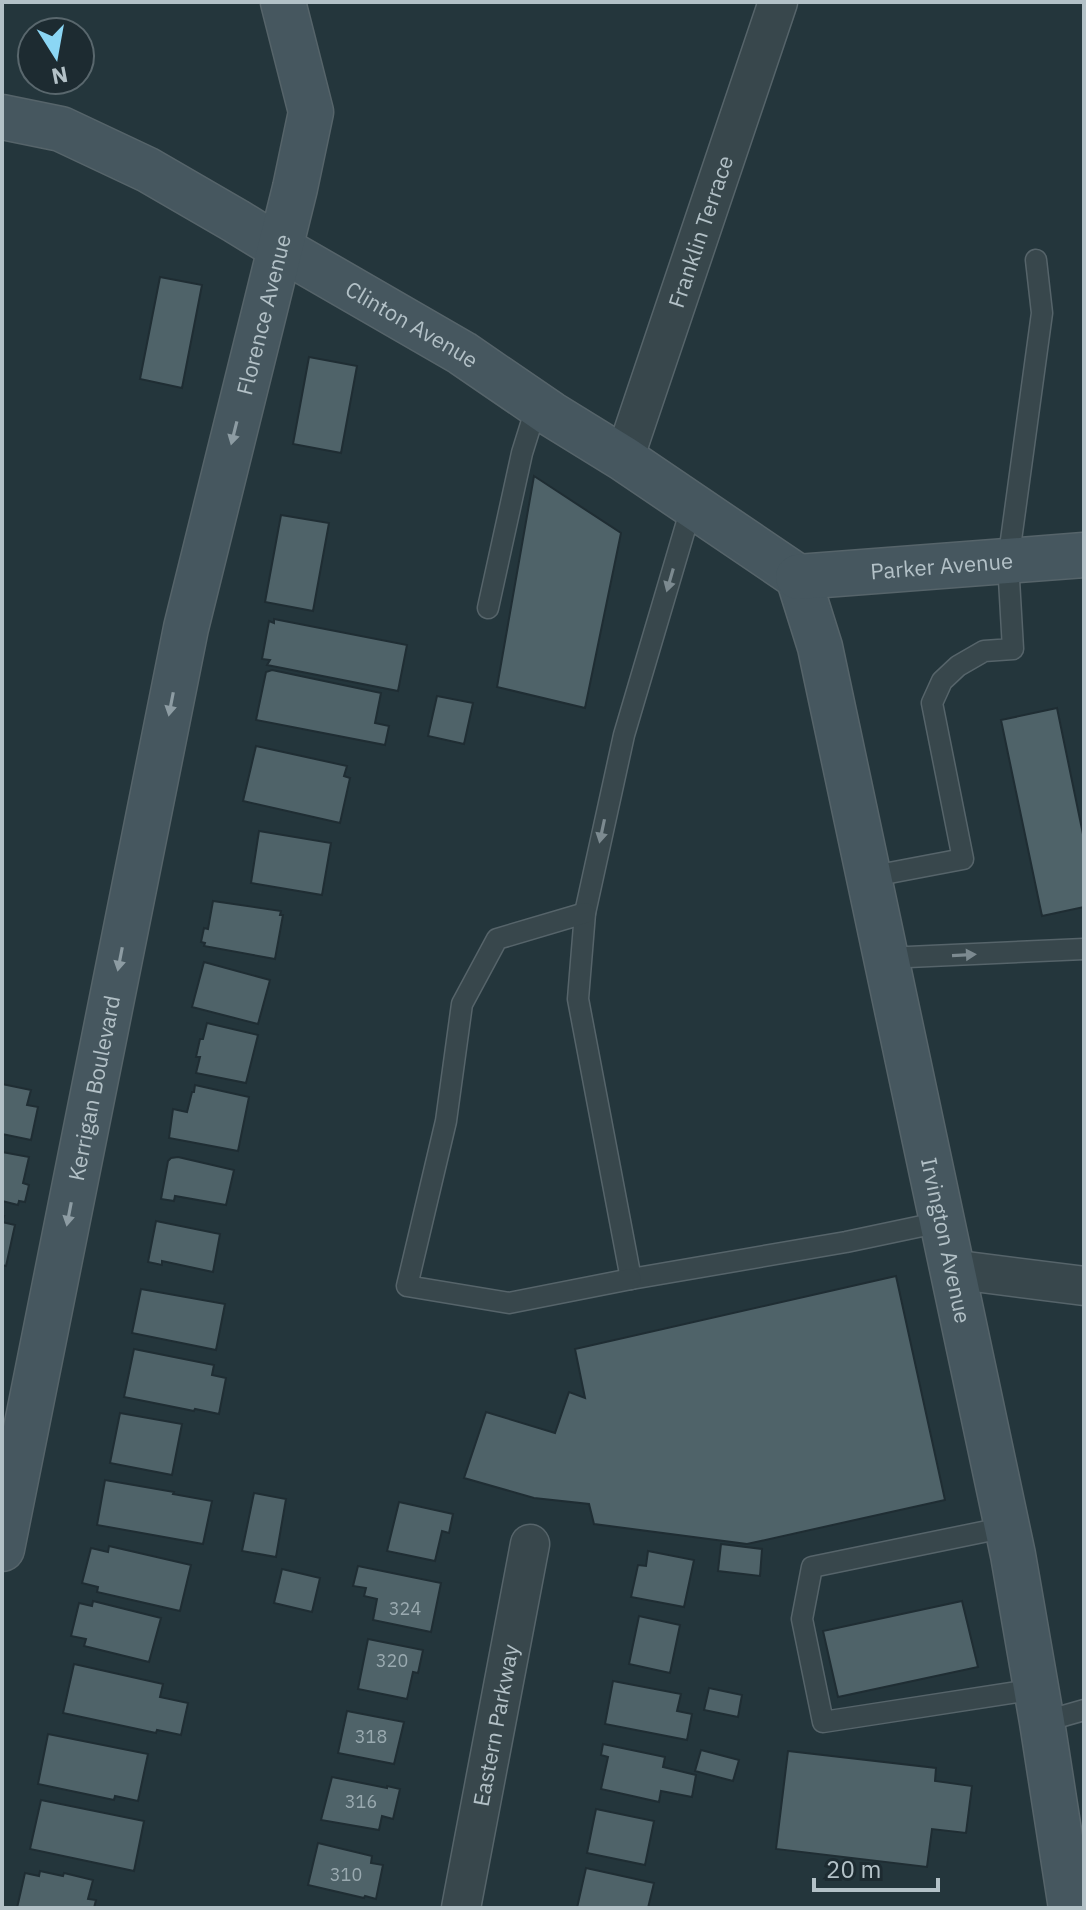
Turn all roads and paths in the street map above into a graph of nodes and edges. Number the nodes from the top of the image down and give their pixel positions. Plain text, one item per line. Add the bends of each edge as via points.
1 (283, 2) edge
2 (778, 2) edge
3 (2, 117) edge
4 (280, 248) junction
5 (1036, 260) dead end
6 (537, 405) junction
7 (624, 459) junction
8 (692, 505) junction
9 (1084, 555) edge
10 (1008, 562) junction
11 (798, 577) junction
12 (488, 608) dead end
13 (186, 628) joint
14 (868, 877) junction
15 (585, 913) junction
16 (1084, 949) edge
17 (886, 958) junction
18 (941, 1222) junction
19 (951, 1269) junction
20 (631, 1279) junction
21 (1084, 1286) edge
22 (1007, 1527) junction
23 (530, 1544) dead end
24 (2, 1549) edge
25 (1039, 1705) junction
26 (1084, 1710) edge
27 (461, 1908) edge
28 (1071, 1908) edge

1 - 4 main road, Florence Avenue via 311,112
2 - 7 street, Franklin Terrace
3 - 4 main road, Clinton Avenue via 61,129 148,170
4 - 6 main road, Clinton Avenue via 462,353
4 -> 13 main road, Florence Avenue
5 - 10 lane via 1042,313
6 - 7 main road, Clinton Avenue
6 - 12 lane
7 - 8 main road, Clinton Avenue
8 - 11 main road, Clinton Avenue
8 -> 15 lane via 624,735
9 - 10 main road, Parker Avenue
10 - 11 main road, Parker Avenue
10 - 14 lane via 1013,649 984,651 958,666 942,681 932,703 963,859
11 - 14 main road, Irvington Avenue via 820,647
13 -> 24 main road, Kerrigan Boulevard
14 - 17 main road, Irvington Avenue
15 - 20 lane via 578,999
15 - 20 lane via 497,939 462,1004 446,1121 407,1286 509,1303
17 -> 16 lane
17 - 18 main road, Irvington Avenue
18 - 19 main road, Irvington Avenue
18 - 20 lane
19 - 21 street
19 - 22 main road, Irvington Avenue
22 - 25 main road, Irvington Avenue
22 - 25 lane via 812,1567 802,1619 823,1722
23 - 27 street, Eastern Parkway
25 - 26 lane
25 - 28 main road, Irvington Avenue

